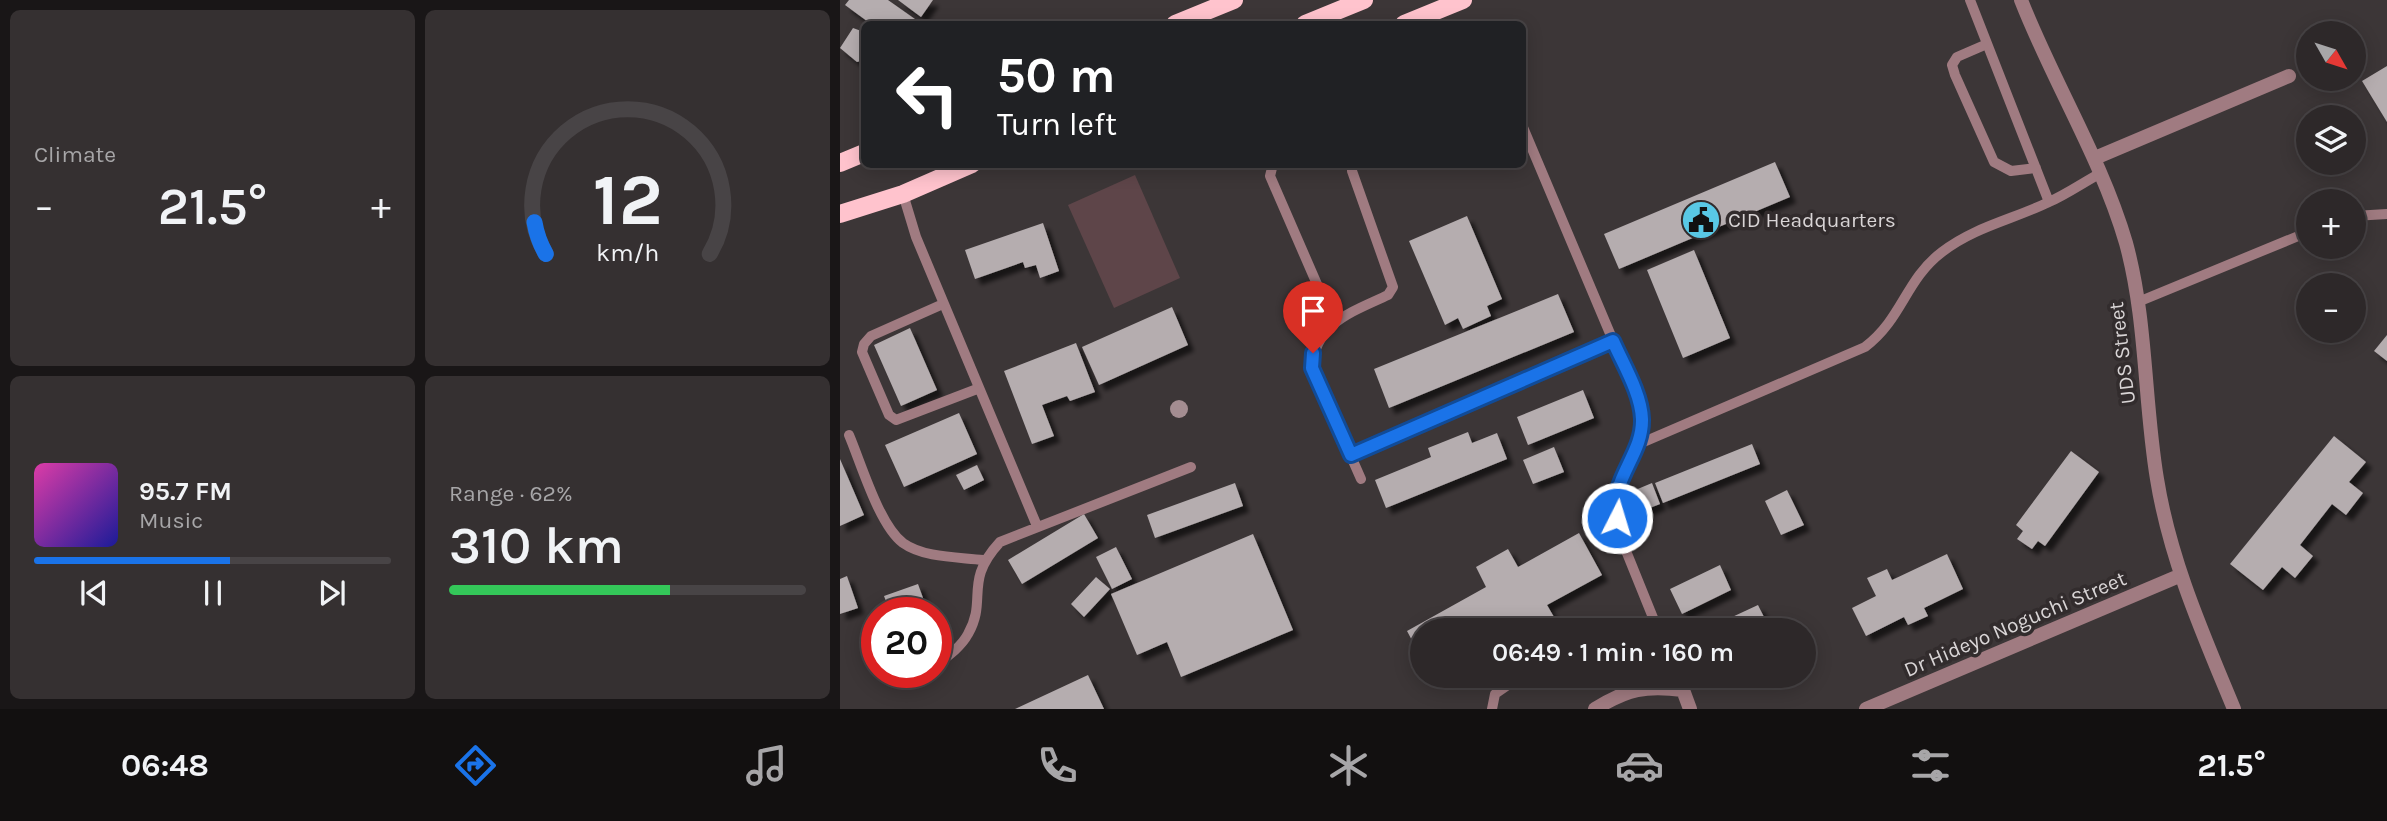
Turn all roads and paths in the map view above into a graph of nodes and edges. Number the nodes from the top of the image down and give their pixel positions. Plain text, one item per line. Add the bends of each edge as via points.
1 (1364, 0) edge
2 (1463, 0) edge
3 (1970, 0) edge
4 (2021, 0) edge
5 (1229, 1) edge
6 (1182, 21) edge
7 (1312, 21) edge
8 (1415, 21) edge
9 (1987, 44) junction
10 (2289, 76) dead end
11 (1526, 134) edge
12 (861, 154) edge
13 (2095, 158) junction
14 (840, 163) edge
15 (963, 168) edge
16 (1272, 168) edge
17 (1352, 168) edge
18 (2036, 168) junction
19 (2101, 173) junction
20 (903, 194) junction
21 (2049, 202) junction
22 (840, 214) edge
23 (2387, 214) edge
24 (2366, 215) edge
25 (2296, 237) edge
26 (2138, 302) junction
27 (943, 304) junction
28 (1334, 321) junction
29 (1613, 341) junction
30 (977, 389) junction
31 (849, 435) dead end
32 (1639, 443) junction
33 (1351, 455) junction
34 (1191, 467) dead end
35 (1361, 479) dead end
36 (1037, 526) junction
37 (983, 560) junction
38 (2179, 576) junction
39 (1653, 618) edge
40 (952, 653) edge
41 (1504, 688) edge
42 (1682, 690) joint
43 (1492, 709) edge
44 (1595, 709) edge
45 (1690, 709) edge
46 (1866, 709) edge
47 (2234, 709) edge

1 - 7 main road
2 - 8 main road
3 - 9 lane
4 - 13 street, UDS Street
5 - 6 main road
9 - 18 lane
9 - 18 lane via 1957,57 1952,65 1955,75 1994,162 2011,171
10 - 13 street
11 - 29 lane
12 - 14 main road
13 - 19 street, UDS Street
15 - 20 main road
16 - 28 lane via 1270,176
17 - 28 lane via 1393,287 1388,295
18 - 21 lane
19 - 21 lane
19 - 26 street, UDS Street via 2126,243
20 - 22 main road
20 - 27 lane
21 - 32 lane via 1968,235 1941,252 1905,294 1883,333 1865,347
23 - 24 lane
25 - 26 lane
26 - 38 street, UDS Street via 2157,480
27 - 30 lane
27 - 30 lane via 872,336 862,352 889,415 896,420
28 - 33 lane via 1320,337 1312,368
29 - 32 lane via 1642,418
29 - 33 lane
30 - 36 lane
31 - 37 lane via 887,524 903,542 924,552
32 - 39 lane via 1613,500 1620,536
33 - 35 lane
34 - 36 lane
36 - 37 lane via 999,542
37 - 40 lane via 975,615 968,634
38 - 46 street, Dr Hideyo Noguchi Street
38 - 47 street, UDS Street
41 - 43 lane via 1495,694
42 - 44 street via 1653,686 1626,692
42 - 45 street

